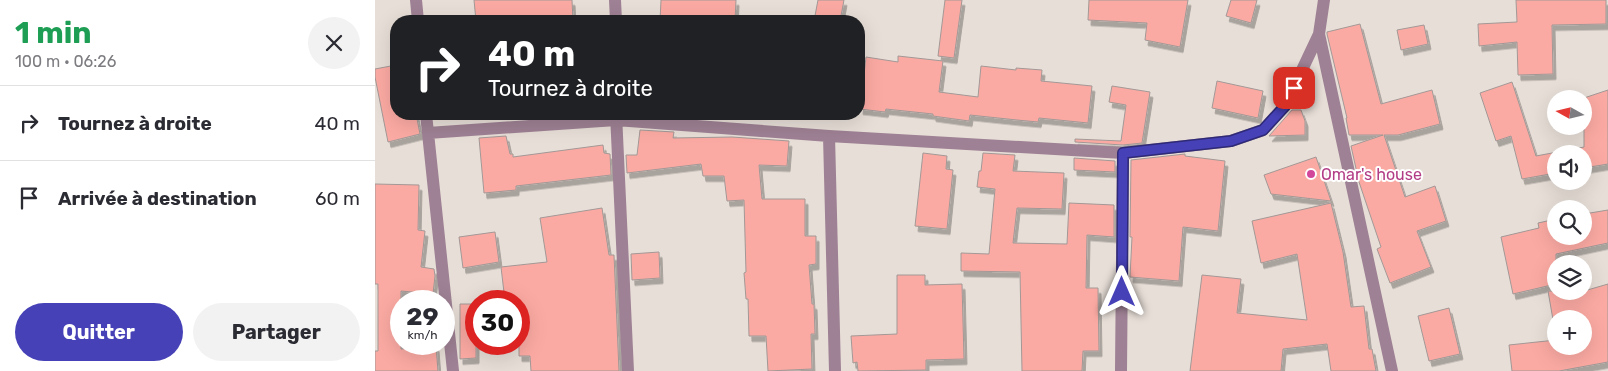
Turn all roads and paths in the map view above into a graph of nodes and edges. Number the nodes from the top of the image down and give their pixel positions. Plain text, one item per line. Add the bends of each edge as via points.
1 (416, 0) edge
2 (615, 0) edge
3 (1324, 0) edge
4 (417, 15) edge
5 (615, 15) edge
6 (1319, 34) junction
7 (427, 120) edge
8 (581, 120) edge
9 (616, 120) edge
10 (650, 120) edge
11 (428, 133) junction
12 (829, 136) junction
13 (1123, 153) junction
14 (453, 371) edge
15 (628, 371) edge
16 (835, 371) edge
17 (1121, 371) edge
18 (1392, 371) edge

1 - 4 street
2 - 5 street
3 - 6 street
6 - 13 street via 1285,106 1263,130 1231,141
6 - 18 street
7 - 11 street
8 - 11 street
9 - 15 street
10 - 12 street
11 - 14 street
12 - 13 street
12 - 16 street
13 - 17 street

